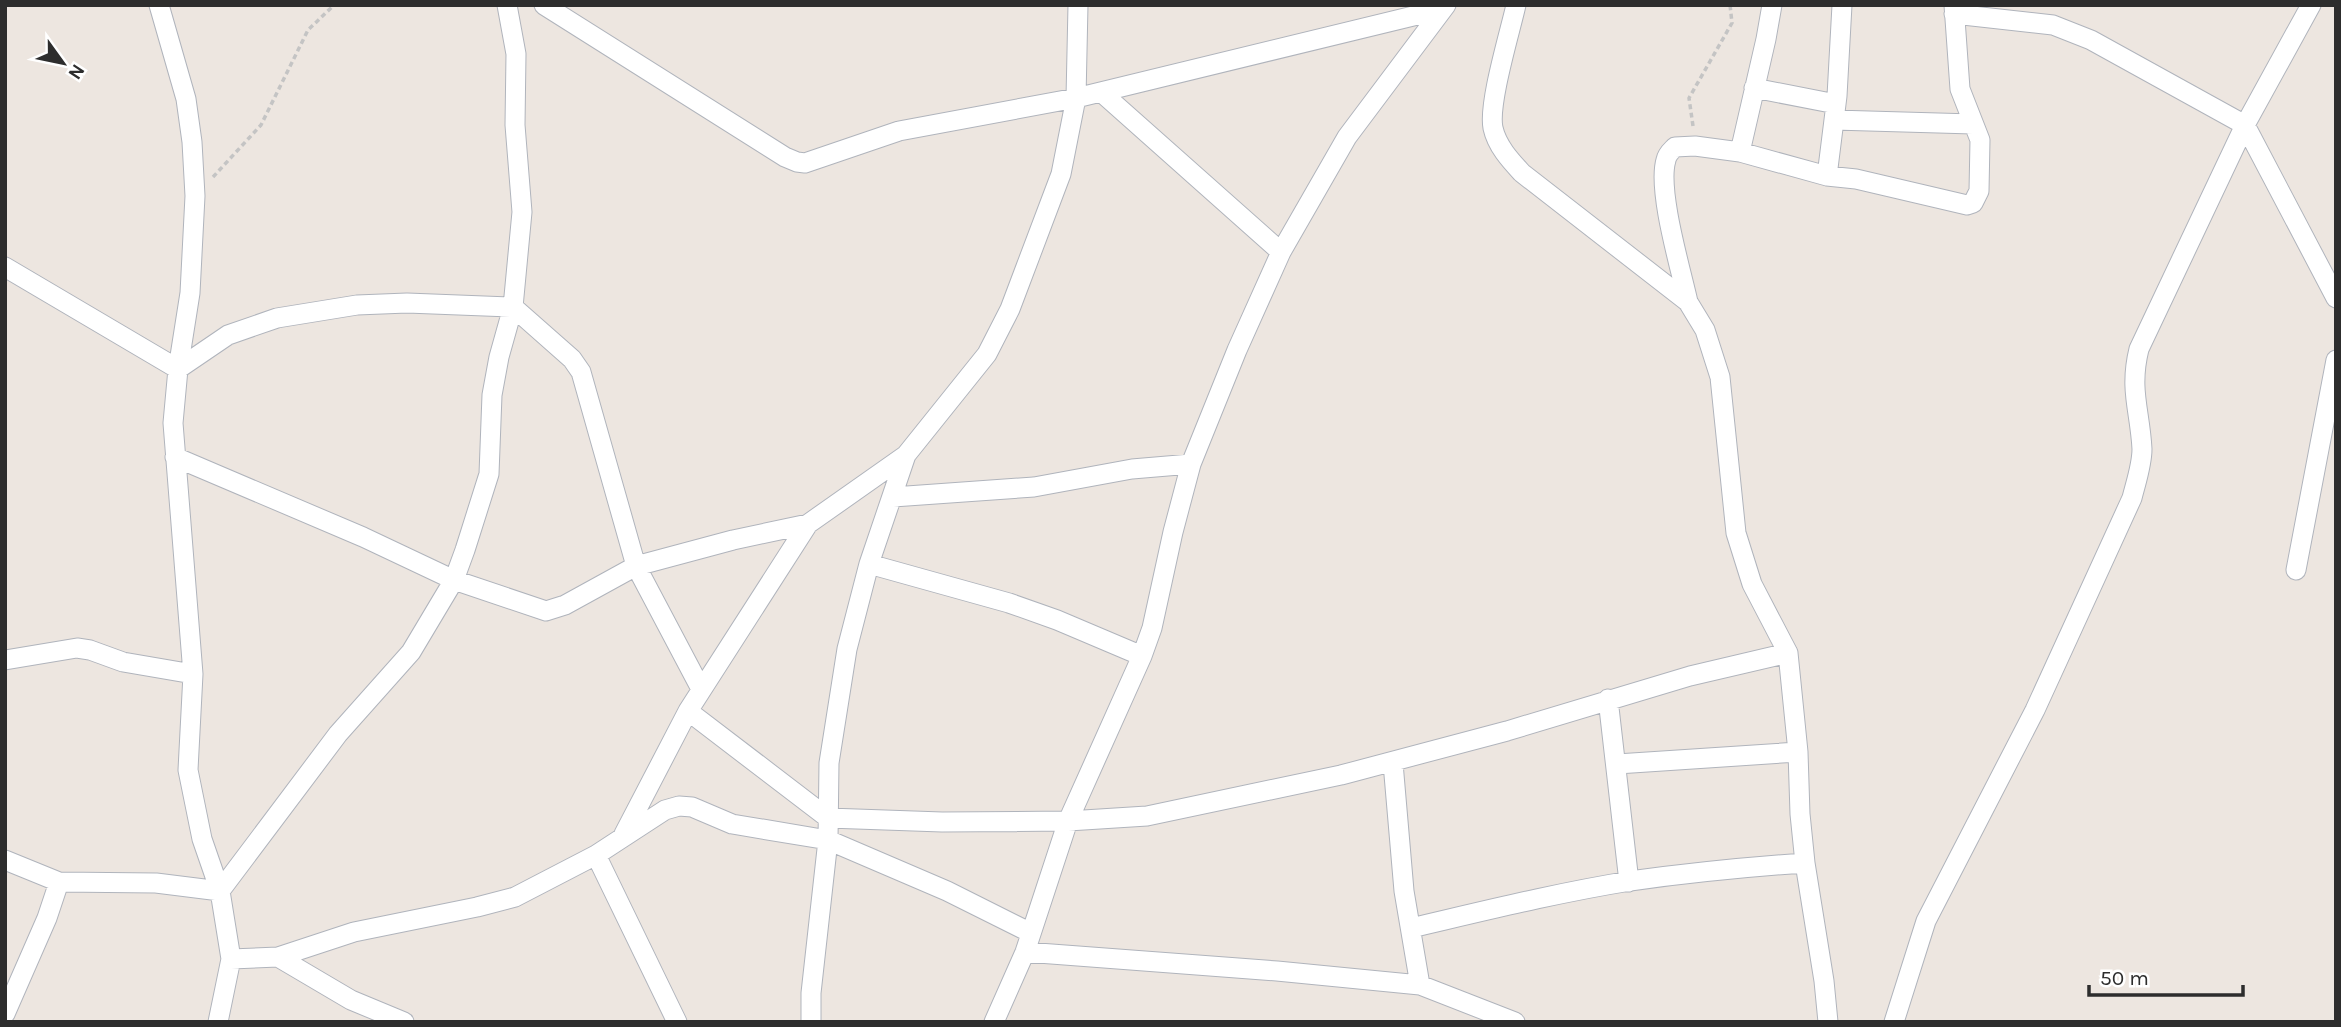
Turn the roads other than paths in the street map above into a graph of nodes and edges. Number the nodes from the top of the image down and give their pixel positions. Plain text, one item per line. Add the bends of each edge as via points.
1 (159, 5) edge
2 (507, 5) edge
3 (544, 5) edge
4 (1078, 5) edge
5 (1516, 5) edge
6 (1772, 5) edge
7 (1842, 5) edge
8 (2311, 5) edge
9 (1444, 7) edge
10 (1954, 9) edge
11 (1754, 88) junction
12 (1101, 92) junction
13 (1076, 98) junction
14 (1835, 112) junction
15 (1973, 124) junction
16 (2245, 125) junction
17 (1740, 152) junction
18 (1827, 176) junction
19 (1281, 251) junction
20 (5, 267) edge
21 (2336, 298) edge
22 (1688, 302) junction
23 (513, 307) junction
24 (2336, 360) edge
25 (178, 369) junction
26 (906, 455) junction
27 (174, 457) junction
28 (1191, 464) junction
29 (893, 497) junction
30 (808, 524) junction
31 (869, 564) junction
32 (636, 566) junction
33 (2296, 570) dead end
34 (454, 580) junction
35 (1788, 653) junction
36 (1142, 656) junction
37 (5, 660) edge
38 (193, 674) junction
39 (701, 689) junction
40 (1608, 699) junction
41 (688, 711) junction
42 (1798, 752) junction
43 (1393, 763) junction
44 (1617, 764) junction
45 (828, 818) junction
46 (1068, 821) junction
47 (623, 837) junction
48 (828, 839) junction
49 (596, 855) junction
50 (5, 860) edge
51 (1805, 863) junction
52 (59, 882) junction
53 (1629, 882) junction
54 (220, 891) junction
55 (1411, 928) junction
56 (1031, 933) junction
57 (1025, 952) junction
58 (278, 957) junction
59 (230, 959) junction
60 (1420, 985) junction
61 (5, 1014) edge
62 (219, 1022) edge
63 (404, 1022) edge
64 (677, 1022) edge
65 (811, 1022) edge
66 (994, 1022) edge
67 (1515, 1022) edge
68 (1828, 1022) edge
69 (1894, 1022) edge

1 - 25 street via 186,99 195,196 190,293
2 - 23 street via 516,54 515,125 522,212
3 - 13 street via 797,162 899,131
4 - 13 street
5 - 22 street via 1493,107 1493,128 1504,153 1522,173
6 - 11 street
7 - 14 street
8 - 16 street
9 - 12 street
9 - 19 street via 1347,137
10 - 15 street via 1961,89
10 - 16 street via 2053,24 2091,40
11 - 14 street
11 - 17 street
12 - 13 street
12 - 19 street
13 - 26 street via 1061,174 1010,309 987,354
14 - 15 street
14 - 18 street
15 - 18 street via 1980,140 1981,162 1979,191 1973,203
16 - 21 street
16 - 69 street via 2140,349 2134,370 2142,451 2132,498 2035,710 1926,921
17 - 18 street
17 - 22 street via 1675,147 1667,156 1667,205
19 - 28 street
20 - 25 street
22 - 35 street via 1705,330 1720,377 1735,533 1752,584
23 - 25 street via 407,303 313,311 228,335
23 - 32 street via 581,372
23 - 34 street via 492,395 489,474
24 - 33 street
25 - 27 street
26 - 29 street
26 - 30 street
27 - 34 street
27 - 38 street
28 - 29 street via 1034,486
28 - 36 street
29 - 31 street
30 - 32 street
30 - 39 street
31 - 36 street via 1009,603
31 - 45 street via 837,699
32 - 34 street via 546,611
32 - 39 street
34 - 54 street via 411,652 338,734
35 - 40 street
35 - 42 street
36 - 46 street
37 - 38 street via 90,650 123,662
38 - 54 street via 188,770 202,839
39 - 41 street
40 - 43 street
40 - 44 street
41 - 45 street
41 - 47 street
42 - 44 street
42 - 51 street
43 - 46 street via 1147,816
43 - 55 street via 1402,879
44 - 53 street
45 - 46 street
45 - 48 street
46 - 56 street
47 - 48 street via 678,806 732,824
47 - 49 street
48 - 56 street
48 - 65 street
49 - 58 street via 514,897 354,932
49 - 64 street
50 - 52 street
51 - 53 street
51 - 68 street
52 - 54 street via 156,883
52 - 61 street
53 - 55 street
54 - 59 street
55 - 60 street
56 - 57 street
57 - 60 street
57 - 66 street
58 - 59 street
58 - 63 street via 351,1000
59 - 62 street
60 - 67 street

